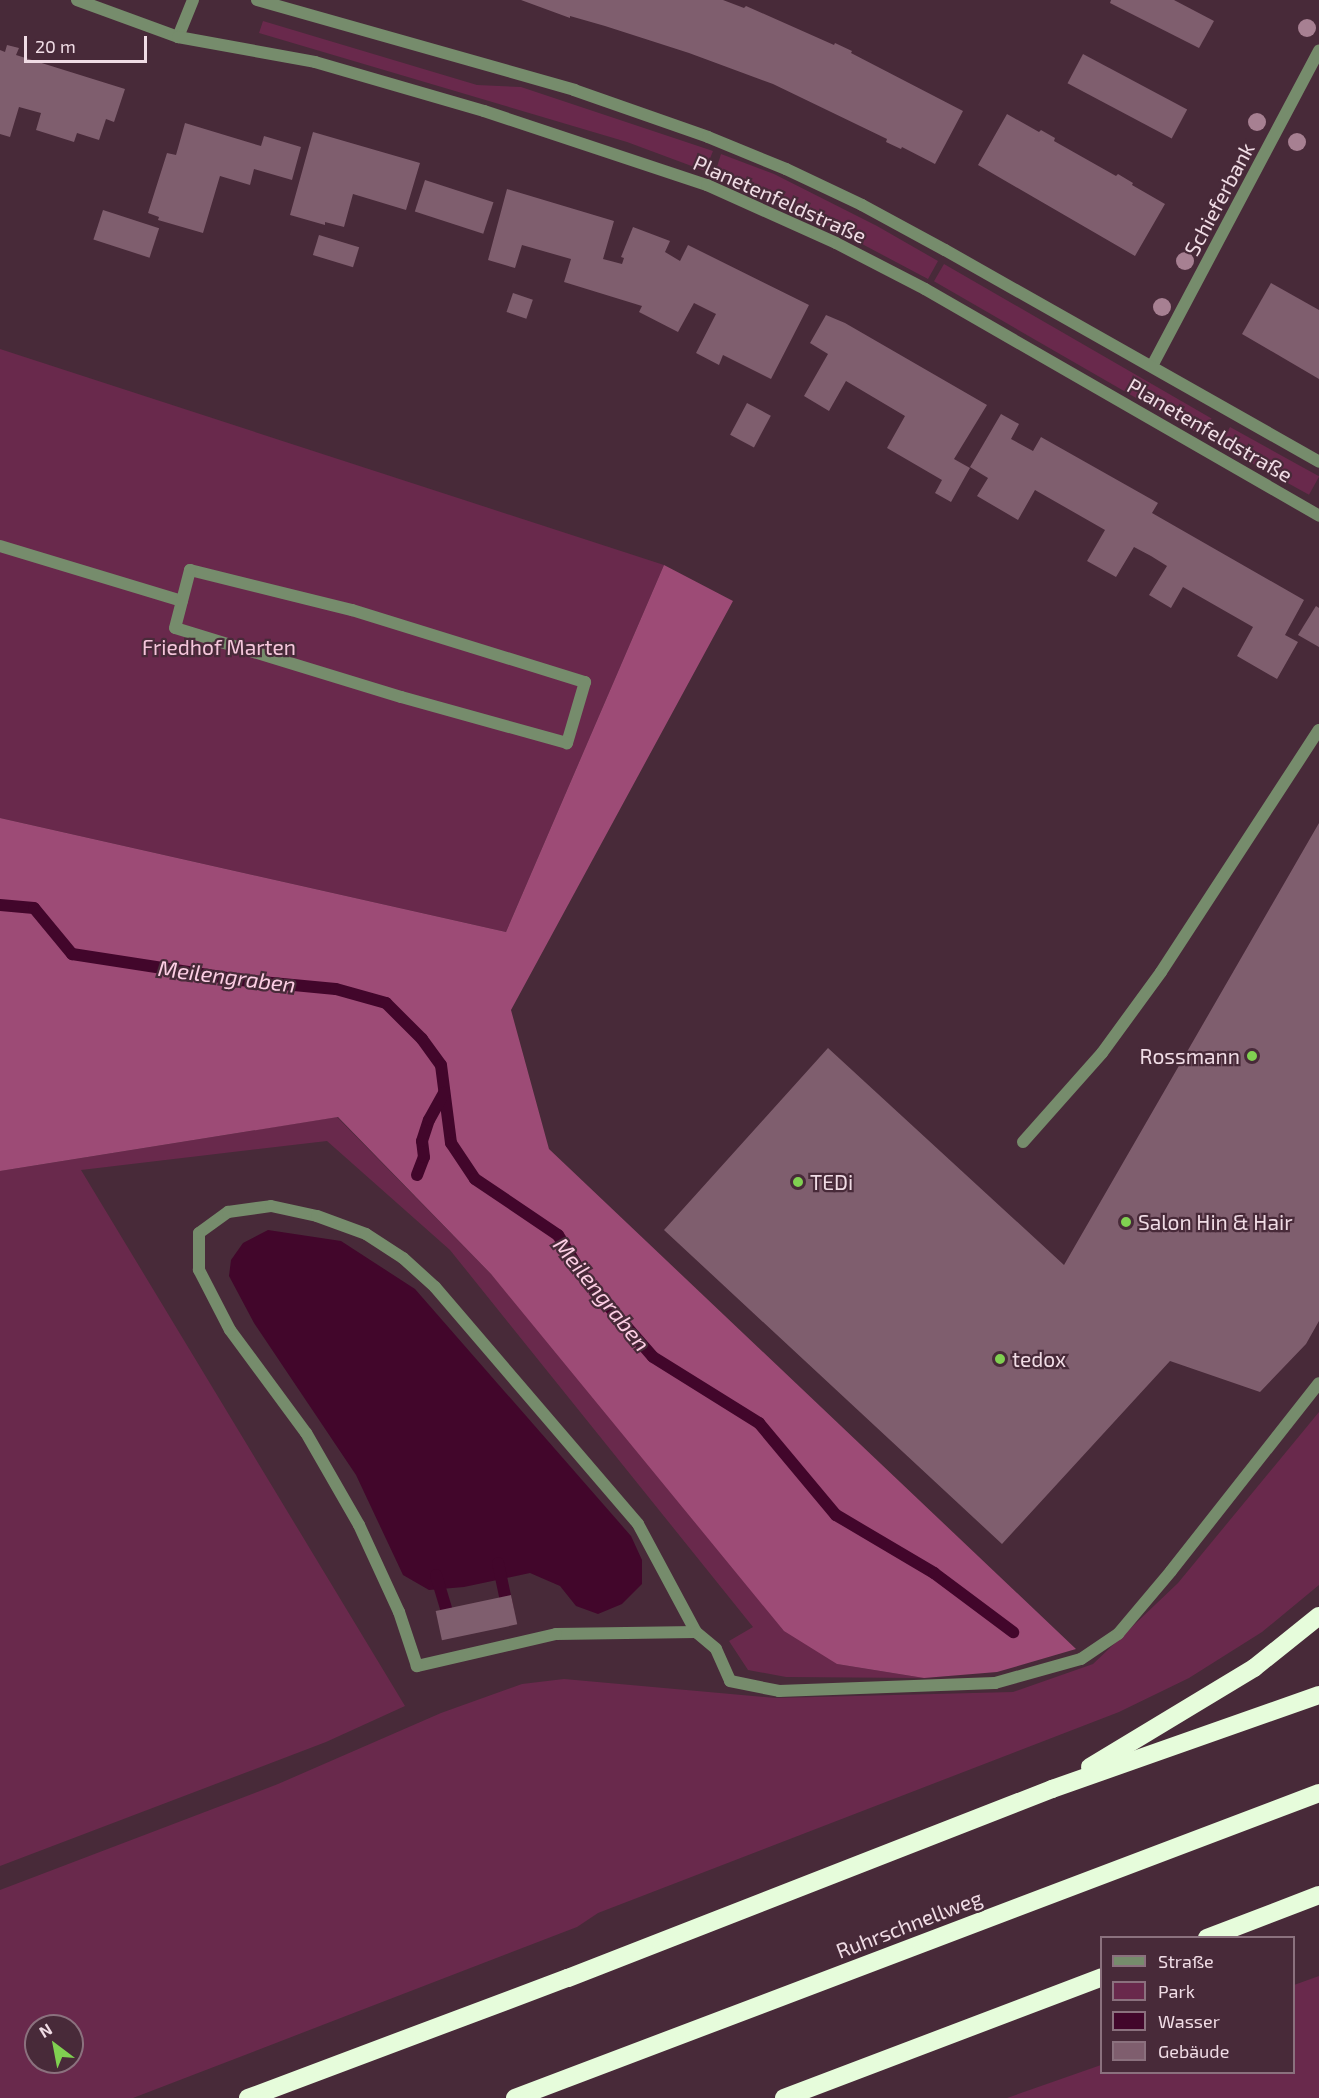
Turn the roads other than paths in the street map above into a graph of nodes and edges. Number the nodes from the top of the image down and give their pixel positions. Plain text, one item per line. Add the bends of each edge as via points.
1 (77, 0) edge
2 (193, 0) edge
3 (257, 0) edge
4 (178, 37) junction
5 (1319, 50) edge
6 (1152, 366) junction
7 (1319, 462) edge
8 (1319, 516) edge
9 (0, 546) edge
10 (182, 601) junction
11 (1319, 730) edge
12 (1023, 1142) dead end
13 (1319, 1383) edge
14 (1319, 1616) edge
15 (696, 1632) junction
16 (1319, 1695) edge
17 (1052, 1789) junction
18 (1319, 1793) edge
19 (1319, 1895) edge
20 (1212, 1936) edge
21 (1100, 1977) edge
22 (248, 2098) edge
23 (515, 2098) edge
24 (784, 2098) edge

1 - 4 street, Planetenfeldstraße
2 - 4 street
3 - 6 street, Planetenfeldstraße via 574,90 730,146 862,205
4 - 8 street, Planetenfeldstraße via 315,62 483,111 707,185 836,243 925,290
5 - 6 street, Schieferbank
6 - 7 street, Planetenfeldstraße
9 - 10 street
10 - 10 street via 190,570 352,610 585,682 567,743 175,628
11 - 12 street via 1161,972 1102,1053
13 - 15 street via 1118,1634 1081,1659 995,1683 779,1691 730,1681 716,1649
14 - 17 highway via 1289,1643 1225,1686
15 - 15 street via 638,1524 435,1287 403,1258 366,1234 317,1216 271,1206 228,1212 199,1233 199,1270 230,1330 306,1433 359,1525 399,1612 417,1666 556,1634
16 - 17 highway
17 - 22 highway
18 - 23 highway, Ruhrschnellweg
19 - 20 highway
21 - 24 highway

